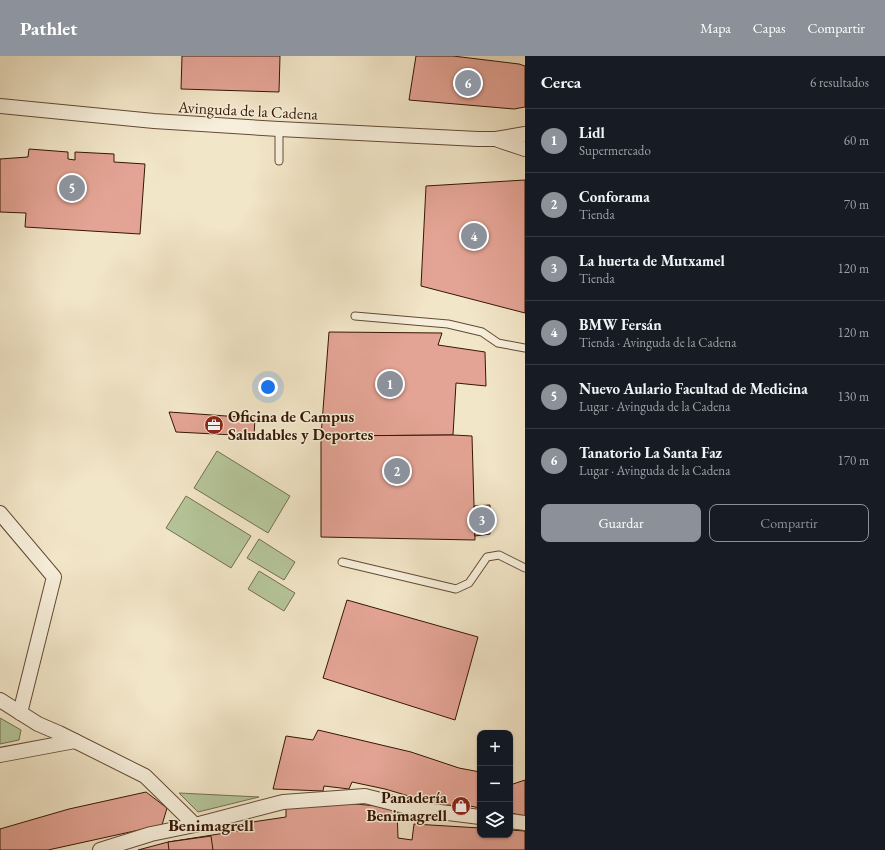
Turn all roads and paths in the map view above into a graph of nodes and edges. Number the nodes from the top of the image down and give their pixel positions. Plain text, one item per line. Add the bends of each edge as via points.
1 (0, 106) edge
2 (279, 129) junction
3 (525, 134) edge
4 (496, 139) junction
5 (525, 149) edge
6 (279, 161) dead end
7 (355, 316) dead end
8 (525, 348) edge
9 (0, 513) edge
10 (342, 562) dead end
11 (525, 568) edge
12 (0, 700) edge
13 (20, 713) junction
14 (75, 741) junction
15 (0, 755) edge
16 (477, 817) edge
17 (513, 821) edge
18 (525, 823) edge
19 (195, 825) junction
20 (100, 850) edge

1 - 2 street, Avinguda de la Cadena via 154,121
2 - 4 street, Avinguda de la Cadena
2 - 6 lane
3 - 4 street, Avinguda de la Cadena
4 - 5 street, Avinguda de la Cadena
7 - 8 lane via 448,324 482,332 498,343
9 - 13 street via 54,577
10 - 11 lane via 456,589 469,584 487,557 500,555
12 - 13 street
13 - 14 street
14 - 15 street
14 - 19 street via 145,776
16 - 19 street via 416,809 365,796 283,802
17 - 18 street
19 - 20 street via 151,834

